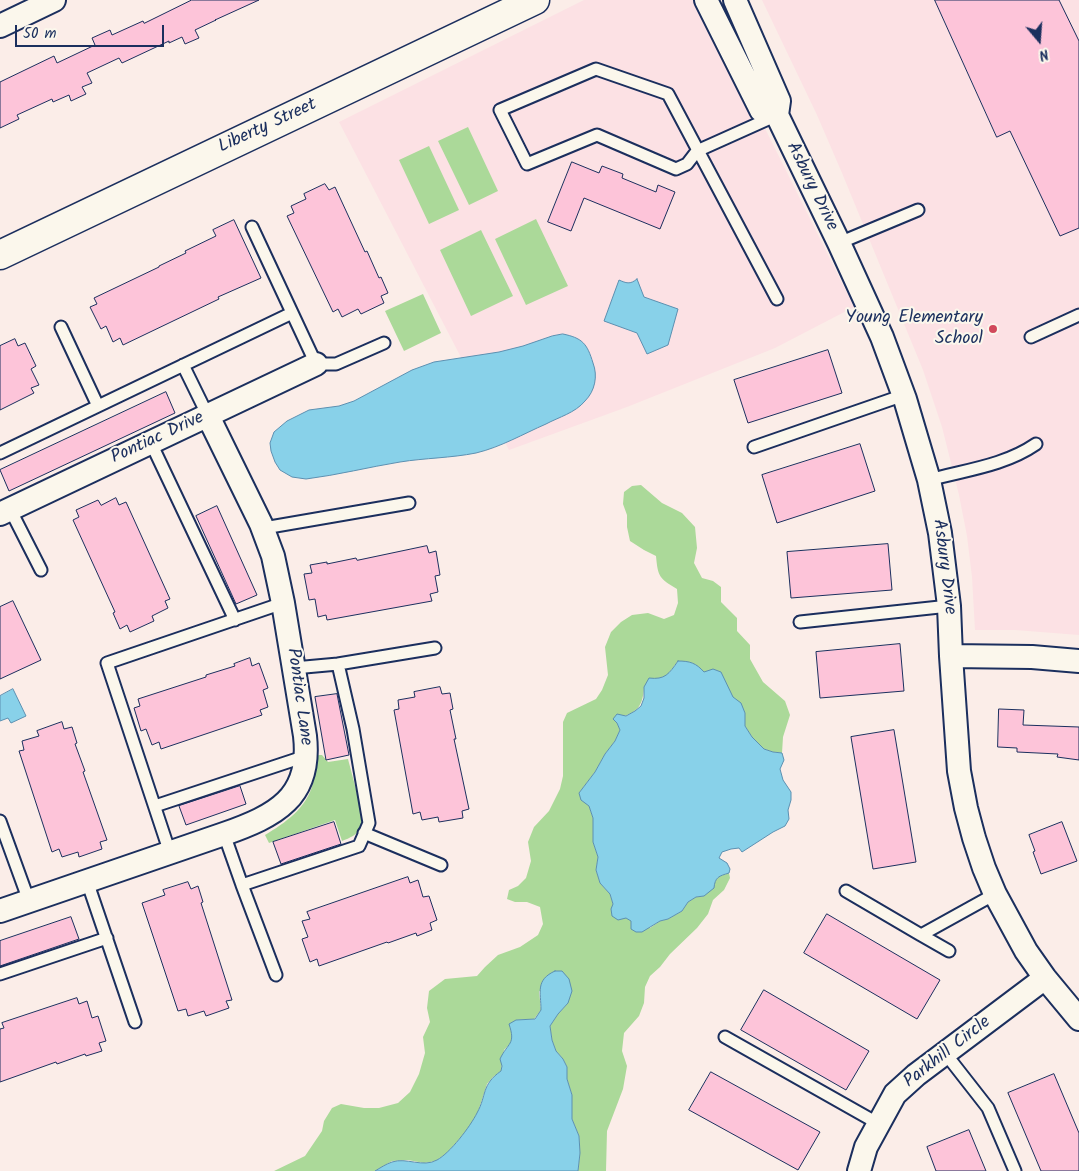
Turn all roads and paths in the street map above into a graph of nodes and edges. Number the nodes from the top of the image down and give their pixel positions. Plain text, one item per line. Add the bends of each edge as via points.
1 (54, 0) edge
2 (535, 0) edge
3 (706, 0) edge
4 (735, 0) edge
5 (0, 26) edge
6 (777, 115) junction
7 (697, 151) junction
8 (918, 210) dead end
9 (252, 227) dead end
10 (839, 244) junction
11 (0, 255) edge
12 (776, 299) dead end
13 (292, 313) junction
14 (1079, 315) edge
15 (61, 328) dead end
16 (1031, 337) dead end
17 (384, 343) dead end
18 (316, 364) junction
19 (183, 365) junction
20 (904, 395) junction
21 (98, 406) junction
22 (208, 416) junction
23 (150, 443) junction
24 (1036, 444) dead end
25 (754, 447) dead end
26 (0, 453) edge
27 (928, 480) junction
28 (409, 503) dead end
29 (5, 511) edge
30 (264, 528) junction
31 (41, 570) dead end
32 (283, 604) junction
33 (949, 606) junction
34 (235, 620) junction
35 (800, 622) dead end
36 (435, 648) dead end
37 (951, 656) junction
38 (1079, 661) edge
39 (338, 664) junction
40 (294, 668) junction
41 (306, 756) junction
42 (155, 806) junction
43 (0, 821) edge
44 (364, 833) junction
45 (224, 834) junction
46 (170, 853) junction
47 (441, 865) dead end
48 (88, 881) junction
49 (242, 885) junction
50 (846, 891) dead end
51 (996, 894) junction
52 (29, 901) junction
53 (0, 911) edge
54 (921, 935) junction
55 (107, 938) junction
56 (949, 951) dead end
57 (0, 974) edge
58 (276, 975) dead end
59 (1045, 978) junction
60 (1079, 1019) edge
61 (135, 1022) dead end
62 (725, 1037) dead end
63 (945, 1053) junction
64 (879, 1124) junction
65 (859, 1171) edge
66 (1015, 1171) edge

1 - 5 street
2 - 11 street, Liberty Street
3 - 6 street via 761,110
4 - 6 street, Asbury Drive via 778,100
6 - 7 lane
6 - 10 street, Asbury Drive
7 - 7 lane via 668,94 596,69 500,110 527,164 597,135 676,169 687,164
7 - 12 lane
8 - 10 lane
9 - 13 lane
10 - 20 street, Asbury Drive via 882,337
13 - 18 lane
13 - 19 lane
14 - 16 lane
15 - 21 lane
17 - 18 lane via 336,364
18 - 22 street, Pontiac Drive
19 - 21 lane
19 - 22 lane
20 - 25 lane
20 - 27 street, Asbury Drive
21 - 26 lane
22 - 23 street, Pontiac Drive
22 - 30 street, Pontiac Lane
23 - 29 street, Pontiac Drive
23 - 34 lane
24 - 27 lane via 1010,459
27 - 33 street, Asbury Drive via 940,532
28 - 30 lane
29 - 31 lane
30 - 32 street, Pontiac Lane
32 - 34 lane
32 - 40 street, Pontiac Lane
33 - 35 lane
33 - 37 street, Asbury Drive
34 - 42 lane via 107,663
36 - 39 lane
37 - 38 street
37 - 51 street, Asbury Drive via 959,771 964,798 984,868
39 - 40 lane
39 - 44 lane via 369,823
40 - 41 street, Pontiac Lane
41 - 42 lane
41 - 45 street, Pontiac Lane via 297,788 281,807 258,822
42 - 46 lane
43 - 52 lane
44 - 47 lane
44 - 49 lane via 358,846
45 - 46 street, Pontiac Lane
45 - 49 lane
46 - 48 street, Pontiac Lane
48 - 52 street, Pontiac Lane
48 - 55 lane
49 - 58 lane
50 - 54 lane
51 - 54 lane
51 - 59 street, Asbury Drive via 1026,951
52 - 53 street, Pontiac Lane
54 - 56 lane
55 - 57 lane
55 - 61 lane
59 - 60 street, Asbury Drive
59 - 63 street, Parkhill Circle
62 - 64 lane
63 - 64 street, Parkhill Circle via 895,1094
63 - 66 lane via 988,1108
64 - 65 street, Parkhill Circle via 866,1147

